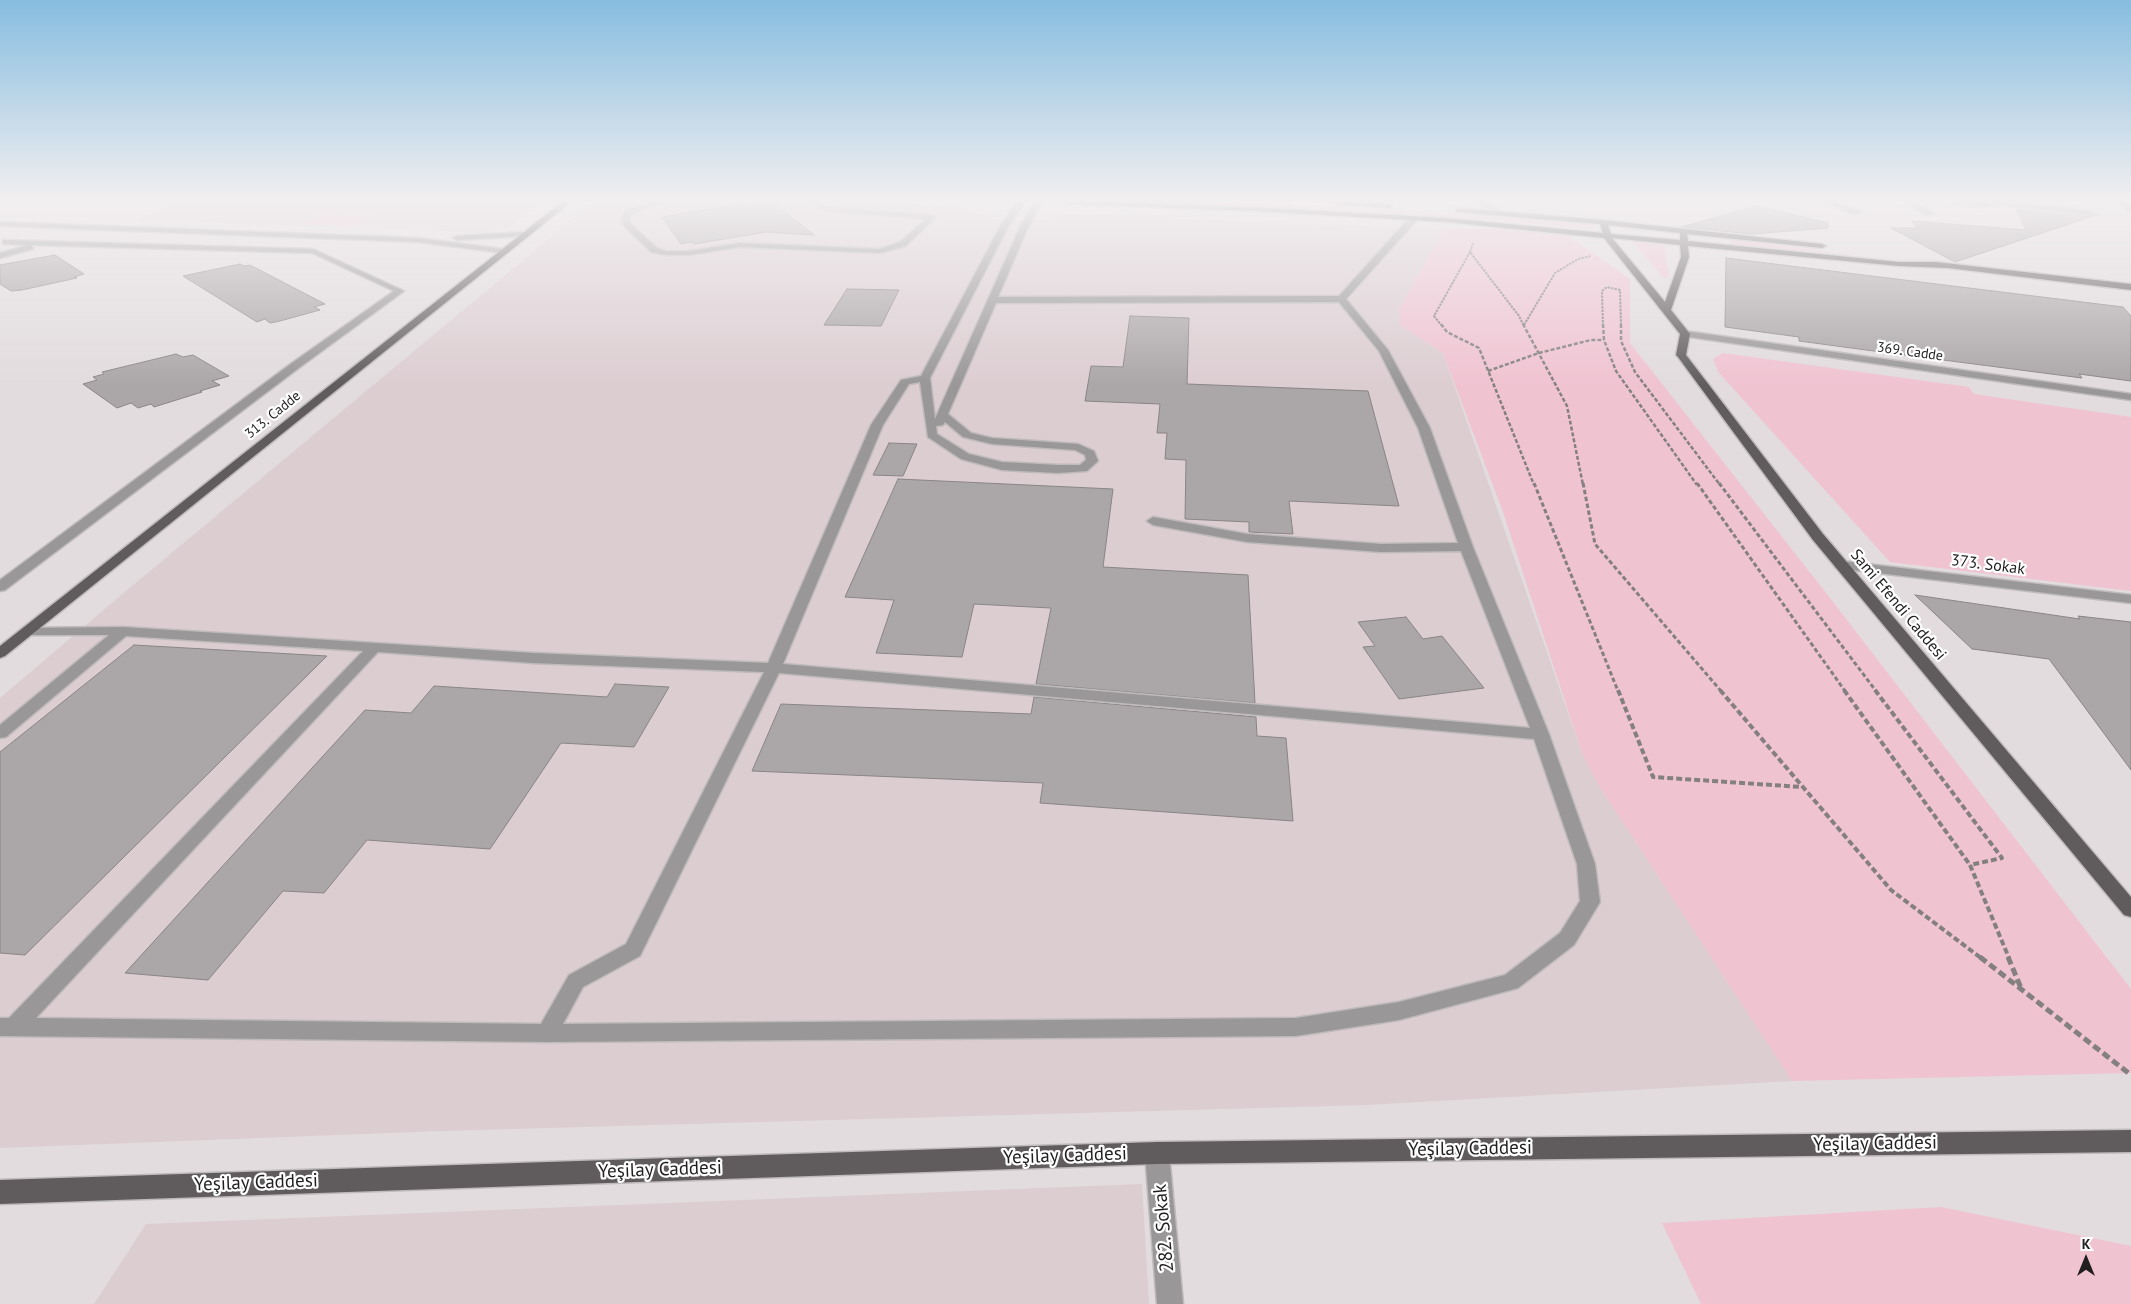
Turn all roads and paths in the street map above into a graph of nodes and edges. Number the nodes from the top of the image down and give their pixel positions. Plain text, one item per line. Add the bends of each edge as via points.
1 (339, 263) edge
2 (488, 263) edge
3 (985, 263) edge
4 (1009, 263) edge
5 (1368, 263) edge
6 (1464, 263) edge
7 (1478, 263) edge
8 (1572, 263) edge
9 (1630, 263) edge
10 (1683, 263) edge
11 (1887, 263) edge
12 (1928, 263) edge
13 (1945, 266) junction
14 (2131, 287) edge
15 (1341, 299) junction
16 (993, 300) junction
17 (1667, 309) junction
18 (1524, 326) junction
19 (1685, 334) junction
20 (1604, 340) junction
21 (1539, 353) junction
22 (1488, 371) junction
23 (925, 378) junction
24 (2131, 397) edge
25 (943, 415) junction
26 (932, 435) junction
27 (1152, 521) dead end
28 (1466, 547) junction
29 (1841, 565) junction
30 (0, 587) edge
31 (2131, 599) edge
32 (28, 630) junction
33 (123, 630) junction
34 (374, 648) junction
35 (0, 653) edge
36 (774, 668) junction
37 (0, 733) edge
38 (1541, 734) junction
39 (1803, 787) junction
40 (1970, 864) junction
41 (2131, 910) edge
42 (2021, 988) junction
43 (7, 1028) edge
44 (547, 1033) junction
45 (2131, 1075) edge
46 (2131, 1141) edge
47 (1157, 1153) junction
48 (0, 1192) edge
49 (1170, 1304) edge

1 - 30 street via 400,291
2 - 32 main road, 313. Cadde
3 - 23 street
4 - 16 street
5 - 15 street
6 - 22 path via 1434,316 1447,332 1479,348
7 - 18 path
8 - 18 path via 1555,273
9 - 17 main road
10 - 17 main road
11 - 13 main road
12 - 13 main road
13 - 14 main road
15 - 16 street
15 - 28 street via 1383,350 1424,428
16 - 25 street
17 - 19 main road
18 - 21 path
19 - 24 street, 369. Cadde
19 - 29 main road, Sami Efendi Caddesi via 1681,355
20 - 21 path via 1591,340
20 - 40 path via 1616,371
20 - 40 path via 1602,290 1615,287 1620,290 1621,341 1635,372 2002,858
21 - 22 path
21 - 39 path via 1568,406 1595,544
22 - 39 path via 1652,777
23 - 26 street
23 - 36 street via 906,382 877,425
25 - 26 street
25 - 26 street via 967,435 992,441 1078,447 1090,453 1092,461 1083,468 1002,466 964,458
27 - 28 street via 1247,538 1381,548
28 - 38 street
29 - 31 street, 373. Sokak
29 - 41 main road, Sami Efendi Caddesi
32 - 33 street
32 - 35 main road, 313. Cadde
33 - 34 street
33 - 37 street
34 - 36 street
34 - 43 street
36 - 38 street
36 - 44 street via 632,950 576,981
38 - 44 street via 1586,864 1590,902 1567,939 1512,982 1399,1011 1296,1027
39 - 42 path via 1891,890
40 - 42 path
42 - 45 path
43 - 44 street
46 - 47 main road, Yeşilay Caddesi
47 - 48 main road, Yeşilay Caddesi
47 - 49 street, 282. Sokak

